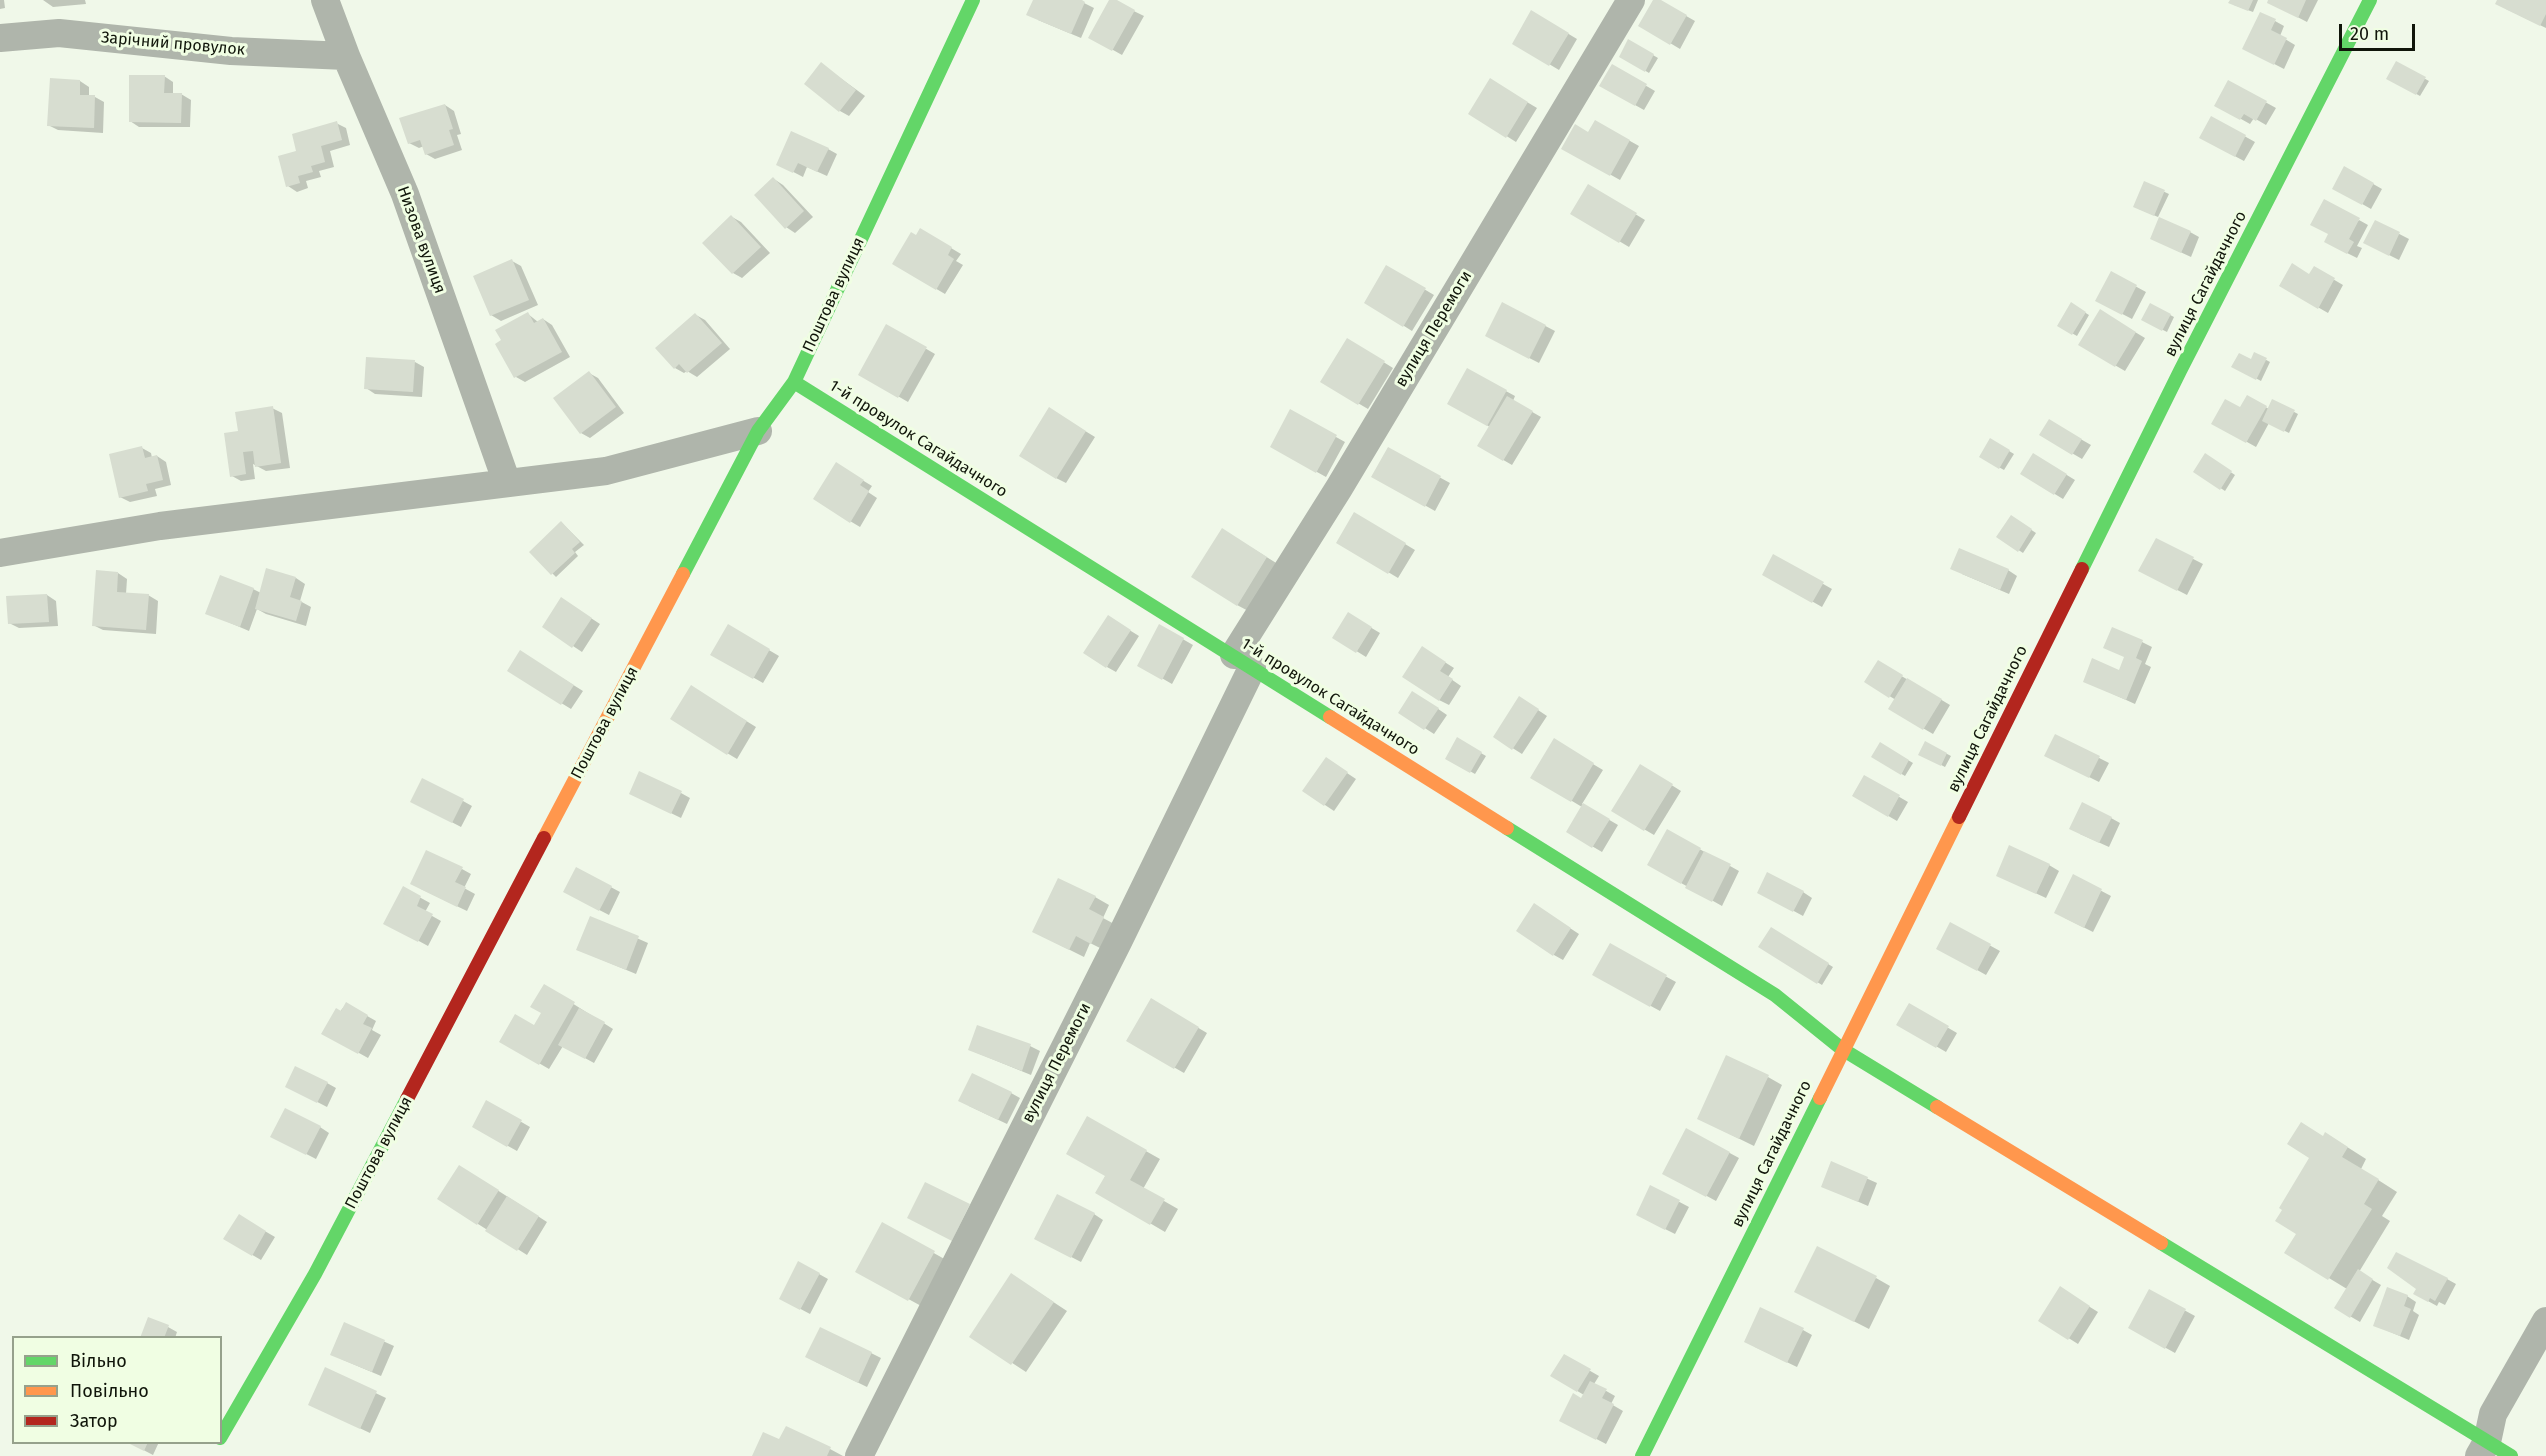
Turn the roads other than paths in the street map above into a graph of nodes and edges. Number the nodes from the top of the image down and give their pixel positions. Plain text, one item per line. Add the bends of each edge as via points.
1 (325, 0) edge
2 (973, 0) edge
3 (1631, 0) edge
4 (2370, 0) edge
5 (0, 38) edge
6 (346, 56) junction
7 (794, 382) junction
8 (758, 431) junction
9 (507, 483) junction
10 (0, 553) edge
11 (1243, 661) junction
12 (1842, 1049) junction
13 (2546, 1321) edge
14 (222, 1435) edge
15 (2483, 1449) edge
16 (859, 1456) edge
17 (1642, 1456) edge
18 (2511, 1456) edge

1 - 6 street, Низова вулиця
2 - 7 street, Поштова вулиця
3 - 11 street, вулиця Перемоги via 1345,478
4 - 12 street, вулиця Сагайдачного
5 - 6 street, Зарічний провулок via 59,33 231,51
6 - 9 street, Низова вулиця via 405,194
7 - 8 street, Поштова вулиця
7 - 11 street, 1-й провулок Сагайдачного
8 - 9 street via 606,471
8 - 14 street, Поштова вулиця via 315,1274
9 - 10 street via 160,526
11 - 12 street, 1-й провулок Сагайдачного via 1775,995
11 - 16 street, вулиця Перемоги via 1118,942
12 - 15 street, 1-й провулок Сагайдачного
12 - 17 street, вулиця Сагайдачного
13 - 15 street via 2493,1414
15 - 18 street, 1-й провулок Сагайдачного

